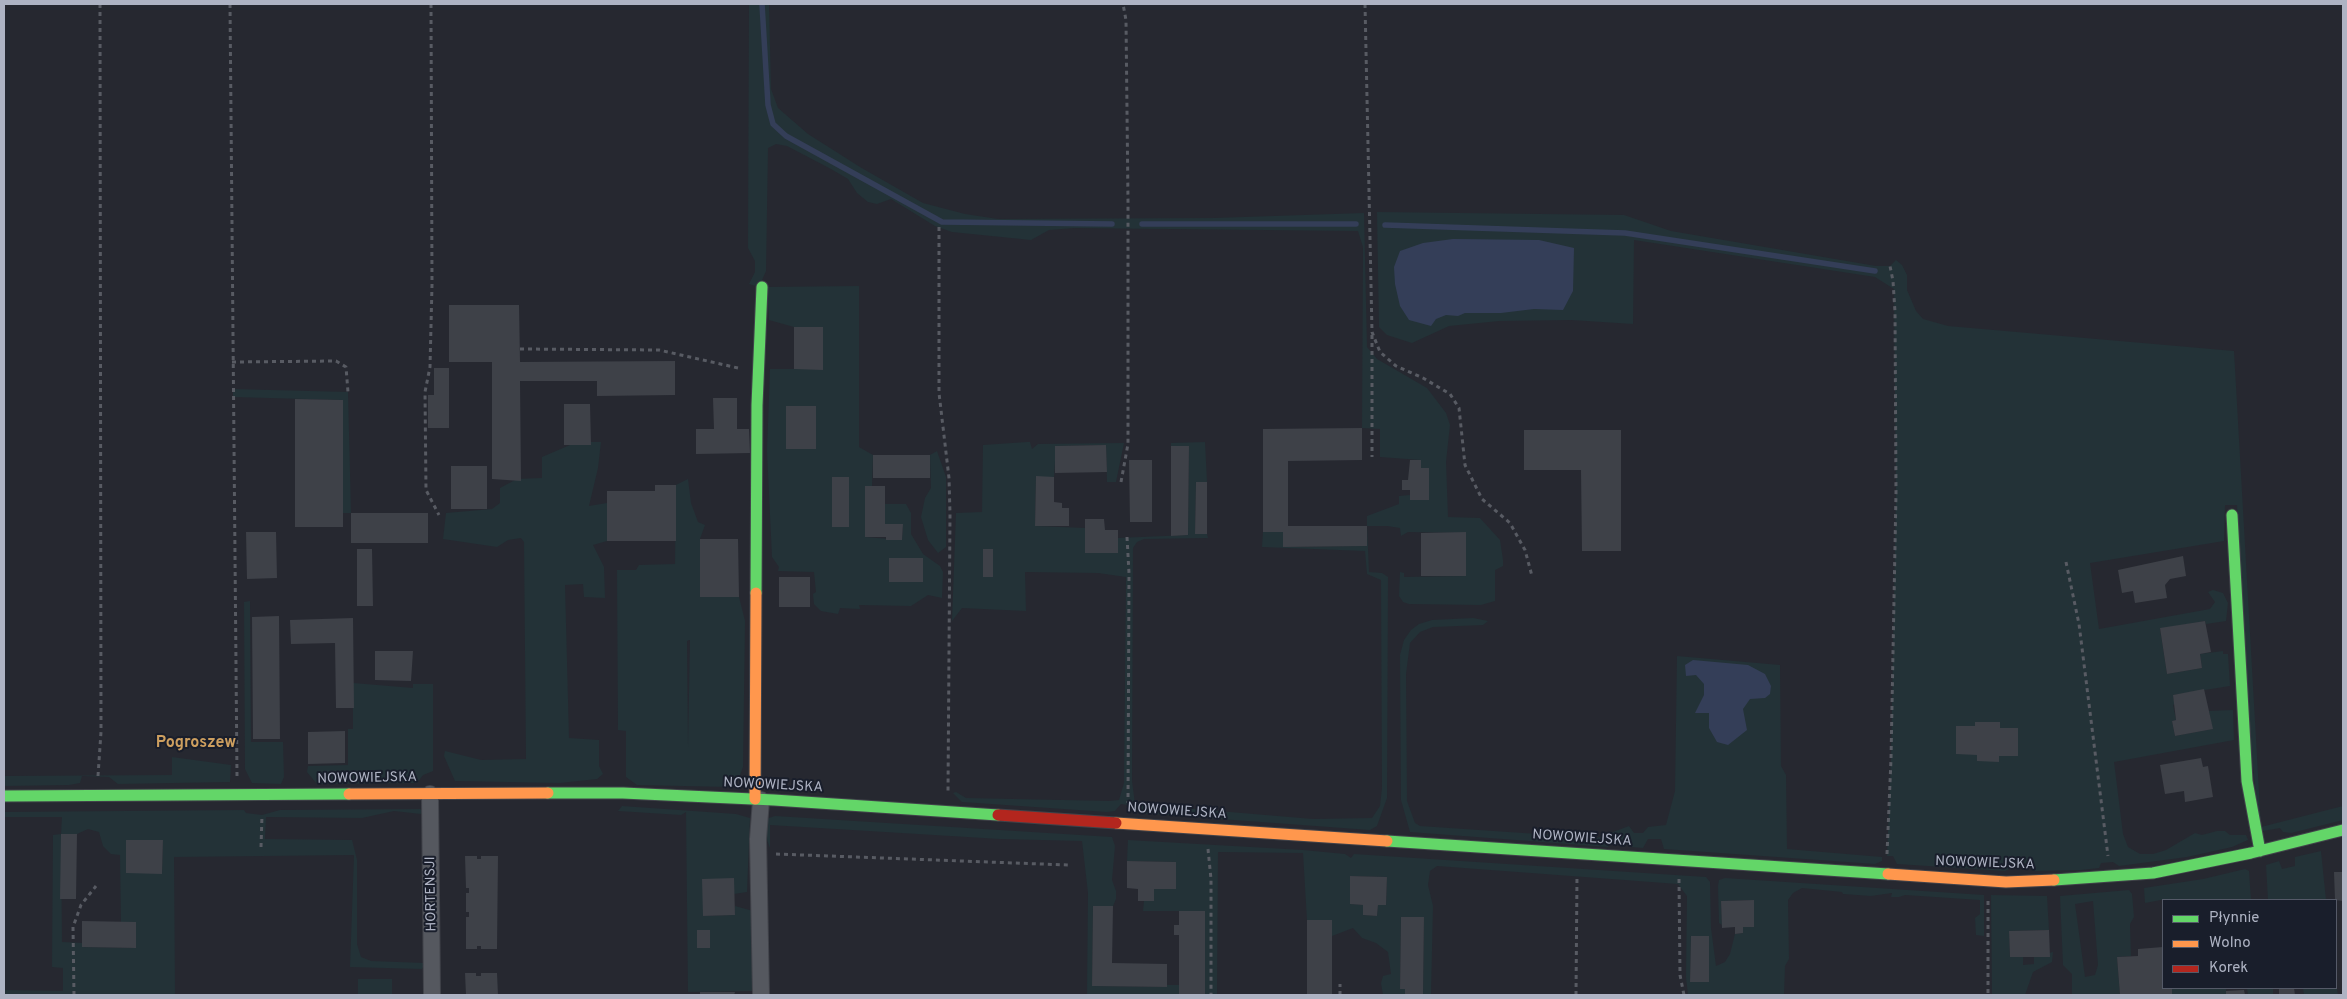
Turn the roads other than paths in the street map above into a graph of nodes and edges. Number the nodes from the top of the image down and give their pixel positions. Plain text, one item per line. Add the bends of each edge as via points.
1 (762, 287) dead end
2 (2232, 515) dead end
3 (430, 794) junction
4 (4, 796) edge
5 (758, 800) junction
6 (2343, 830) edge
7 (2260, 851) junction
8 (432, 995) edge
9 (760, 995) edge

1 - 5 street
2 - 7 street via 2247,781
3 - 4 street, NOWOWIEJSKA
3 - 5 street, NOWOWIEJSKA via 623,793
3 - 8 street, HORTENSJI
5 - 7 street, NOWOWIEJSKA via 1988,880 2079,880 2153,873
5 - 9 street
6 - 7 street, NOWOWIEJSKA

